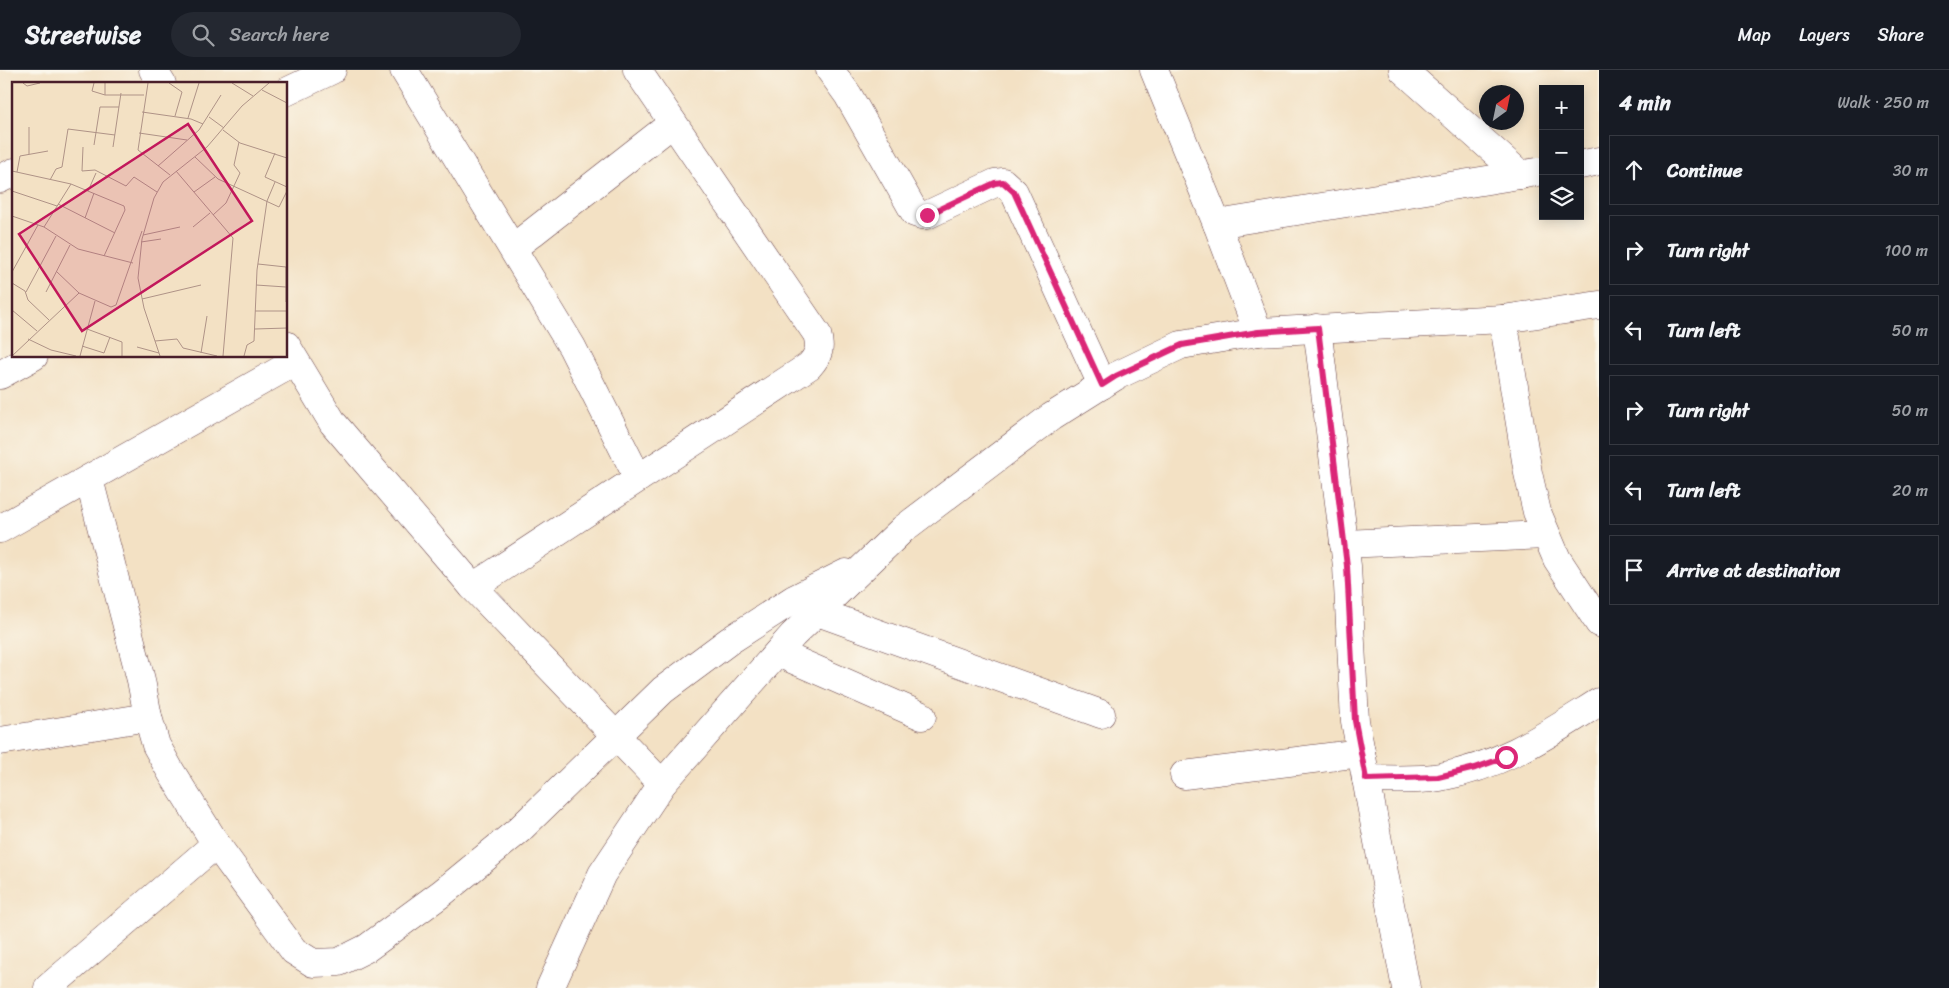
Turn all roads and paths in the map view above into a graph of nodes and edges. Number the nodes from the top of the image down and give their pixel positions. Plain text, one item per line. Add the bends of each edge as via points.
1 (153, 70) edge
2 (332, 70) edge
3 (404, 70) edge
4 (830, 70) edge
5 (1154, 70) edge
6 (1403, 70) edge
7 (649, 74) edge
8 (161, 82) edge
9 (288, 91) edge
10 (673, 123) junction
11 (1599, 161) edge
12 (1584, 163) edge
13 (12, 173) edge
14 (1532, 173) edge
15 (0, 179) edge
16 (1217, 224) junction
17 (513, 248) junction
18 (1599, 305) edge
19 (1503, 318) junction
20 (1318, 328) junction
21 (1258, 332) junction
22 (291, 353) edge
23 (30, 358) edge
24 (283, 358) edge
25 (0, 375) edge
26 (1102, 385) junction
27 (89, 478) junction
28 (638, 478) junction
29 (0, 529) edge
30 (1546, 535) junction
31 (1344, 544) junction
32 (870, 561) junction
33 (473, 587) junction
34 (818, 612) junction
35 (1599, 623) edge
36 (778, 653) junction
37 (1599, 702) edge
38 (1101, 714) dead end
39 (922, 716) dead end
40 (148, 717) junction
41 (616, 736) junction
42 (0, 741) edge
43 (1361, 753) junction
44 (1184, 775) dead end
45 (1366, 779) junction
46 (662, 784) junction
47 (216, 844) junction
48 (48, 988) edge
49 (550, 988) edge
50 (1406, 988) edge

1 - 8 street
2 - 9 street
3 - 17 street
4 - 26 street via 852,102 915,213 927,215 995,183 1003,182 1009,186
5 - 16 street
6 - 14 street
7 - 10 street
10 - 17 street
10 - 28 street via 817,334 820,346 817,358 809,366
11 - 12 street
13 - 15 street
14 - 16 street
16 - 21 street
17 - 28 street via 572,347
18 - 19 street
19 - 20 street
19 - 30 street via 1528,473
20 - 21 street
20 - 31 street
21 - 26 street via 1182,345
22 - 33 street via 333,424
23 - 25 street
24 - 27 street
26 - 32 street via 1051,417 911,524
27 - 29 street
27 - 40 street via 142,680
28 - 33 street
30 - 31 street
30 - 35 street via 1557,559
31 - 43 street via 1355,721
32 - 34 street
32 - 41 street via 794,599 729,641 663,690
33 - 41 street
34 - 36 street
34 - 38 street
36 - 39 street
36 - 46 street
37 - 45 street via 1530,745 1475,768 1438,777
40 - 42 street
40 - 47 street via 156,745
41 - 46 street
41 - 47 street via 519,830 442,893 367,948 339,962 313,963 294,951
43 - 44 street
43 - 45 street
45 - 50 street
46 - 49 street via 602,874
47 - 48 street

